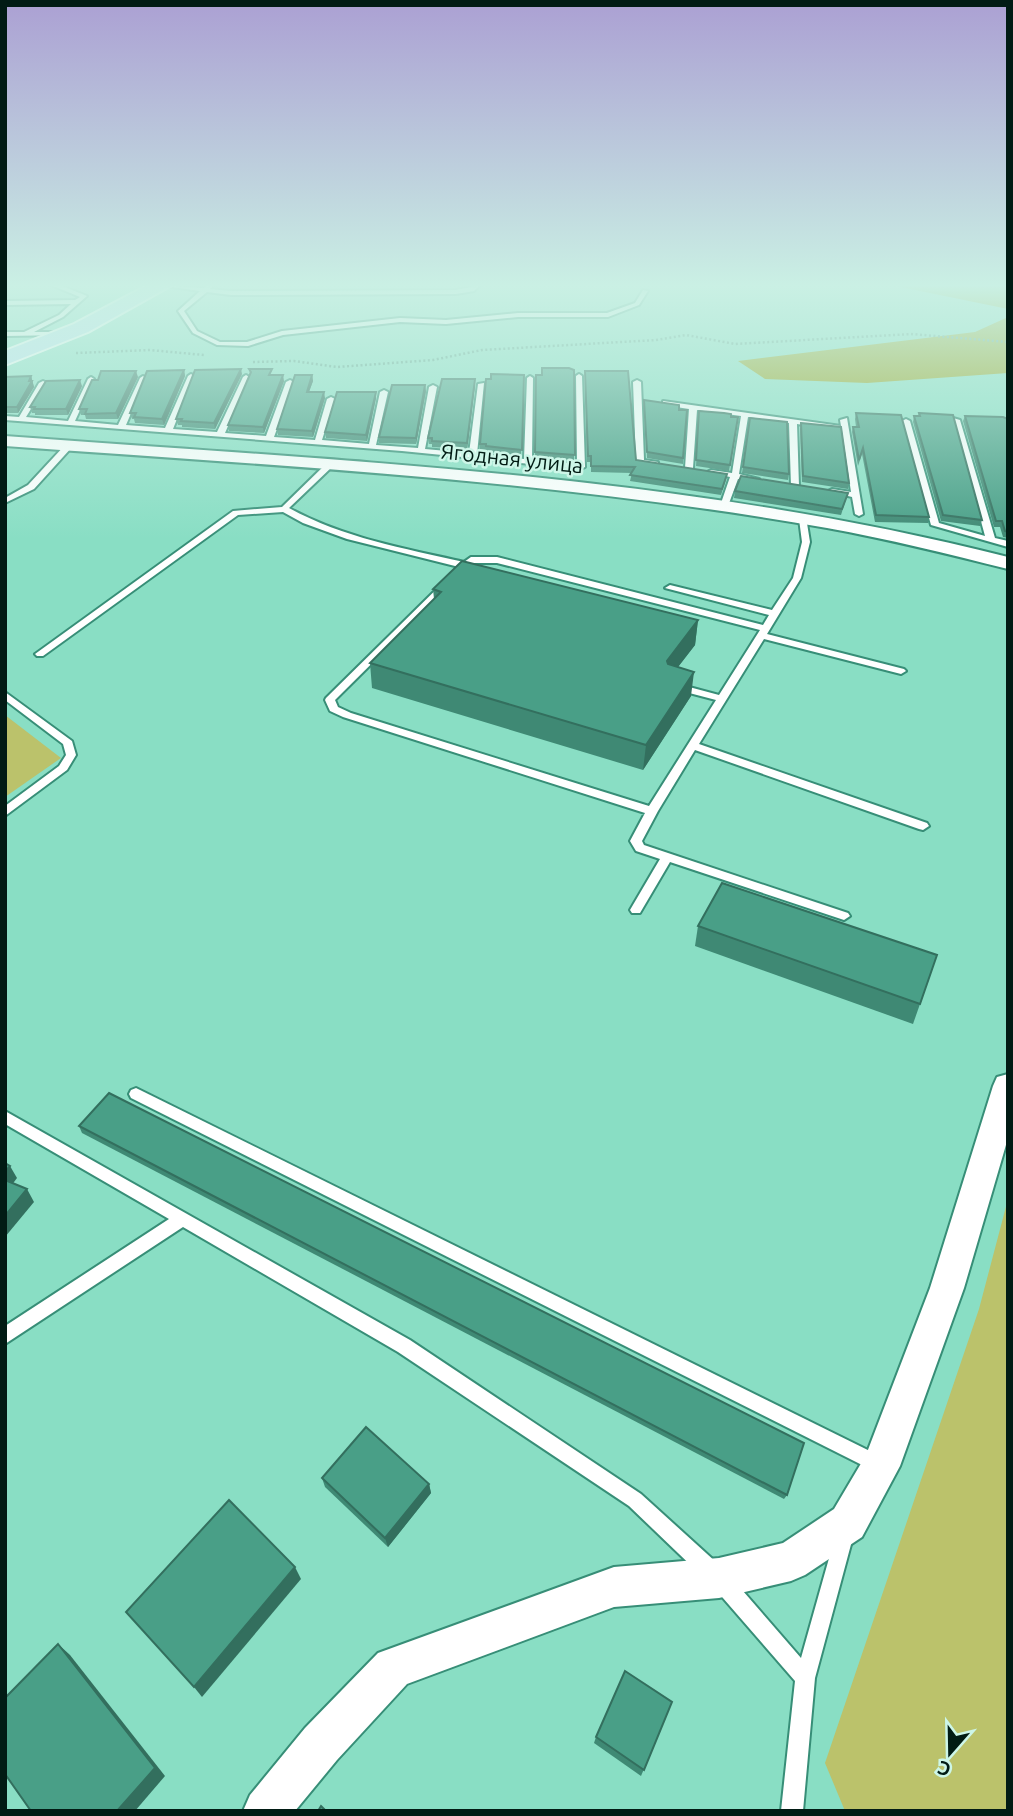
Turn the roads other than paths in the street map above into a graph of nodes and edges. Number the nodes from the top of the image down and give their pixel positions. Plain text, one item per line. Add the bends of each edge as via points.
1 (191, 376) edge
2 (579, 376) dead end
3 (246, 377) edge
4 (143, 378) edge
5 (530, 378) dead end
6 (91, 379) edge
7 (290, 382) edge
8 (637, 382) dead end
9 (43, 383) edge
10 (482, 384) dead end
11 (433, 387) dead end
12 (384, 392) dead end
13 (331, 399) dead end
14 (637, 399) junction
15 (648, 401) edge
16 (659, 402) edge
17 (692, 408) junction
18 (744, 417) junction
19 (5, 418) edge
20 (21, 419) junction
21 (844, 420) dead end
22 (956, 420) edge
23 (906, 421) edge
24 (71, 423) junction
25 (793, 423) junction
26 (121, 427) junction
27 (845, 429) junction
28 (168, 431) junction
29 (220, 435) junction
30 (269, 439) junction
31 (5, 441) edge
32 (318, 442) junction
33 (69, 446) junction
34 (372, 446) junction
35 (402, 449) junction
36 (421, 451) junction
37 (473, 456) junction
38 (528, 462) junction
39 (330, 465) junction
40 (664, 465) edge
41 (677, 467) edge
42 (689, 468) junction
43 (398, 470) junction
44 (735, 476) junction
45 (759, 480) edge
46 (783, 484) edge
47 (796, 486) junction
48 (807, 488) edge
49 (820, 489) edge
50 (856, 495) junction
51 (5, 501) edge
52 (724, 506) junction
53 (284, 509) junction
54 (859, 514) dead end
55 (803, 519) junction
56 (990, 540) junction
57 (1008, 544) edge
58 (1008, 563) edge
59 (463, 565) junction
60 (670, 587) dead end
61 (775, 614) junction
62 (764, 632) junction
63 (40, 654) dead end
64 (901, 671) dead end
65 (672, 686) edge
66 (5, 695) edge
67 (722, 699) junction
68 (693, 746) junction
69 (652, 811) junction
70 (5, 812) edge
71 (923, 825) dead end
72 (666, 858) junction
73 (636, 910) dead end
74 (844, 916) dead end
75 (1008, 1087) edge
76 (136, 1094) dead end
77 (5, 1117) edge
78 (183, 1219) junction
79 (5, 1336) edge
80 (881, 1466) junction
81 (848, 1524) junction
82 (719, 1578) junction
83 (805, 1678) junction
84 (267, 1811) edge
85 (792, 1811) edge

1 - 28 lane
2 - 38 lane via 581,467
3 - 29 lane
4 - 26 lane
5 - 38 lane
6 - 24 lane
7 - 30 lane
8 - 14 lane
9 - 20 lane
10 - 37 lane
11 - 36 lane
12 - 34 lane
13 - 32 lane
14 - 15 lane
14 - 40 lane via 640,463
16 - 17 lane
17 - 18 lane
17 - 42 lane
18 - 25 lane
18 - 44 lane
19 - 20 lane
20 - 24 lane
21 - 27 lane
22 - 56 lane
23 - 56 lane via 935,525
24 - 26 lane
25 - 27 lane
25 - 47 lane
26 - 28 lane
27 - 50 lane
28 - 29 lane
29 - 30 lane
30 - 32 lane
31 - 33 street, Ягодная улица
32 - 34 lane
33 - 39 street, Ягодная улица
33 - 51 lane via 31,486
34 - 35 lane
35 - 36 lane
35 - 43 lane
36 - 37 lane
37 - 38 lane
39 - 43 street, Ягодная улица
39 - 53 lane
41 - 42 lane
42 - 44 lane
43 - 52 street, Ягодная улица
44 - 45 lane
44 - 52 lane
46 - 47 lane
47 - 48 lane
49 - 50 lane
50 - 54 lane
52 - 55 street, Ягодная улица
53 - 59 lane via 353,540
53 - 63 lane via 236,513
55 - 58 street, Ягодная улица via 946,546
55 - 61 lane via 806,542 797,578
56 - 57 lane
59 - 62 lane via 471,560 497,560
59 - 69 lane via 338,689 330,700 334,709
60 - 61 lane
61 - 62 lane
62 - 64 lane
62 - 67 lane
65 - 67 lane
66 - 70 lane via 68,743 71,755 63,768
67 - 68 lane
68 - 69 lane
68 - 71 lane
69 - 72 lane via 636,841 640,848
72 - 73 lane
72 - 74 lane
75 - 80 street via 947,1288
76 - 80 lane
77 - 78 lane
78 - 79 lane
78 - 82 lane via 404,1346 635,1500
80 - 81 street
81 - 82 street via 791,1561
81 - 83 lane
82 - 83 lane
82 - 84 street via 614,1587 393,1668 321,1744
83 - 85 lane

